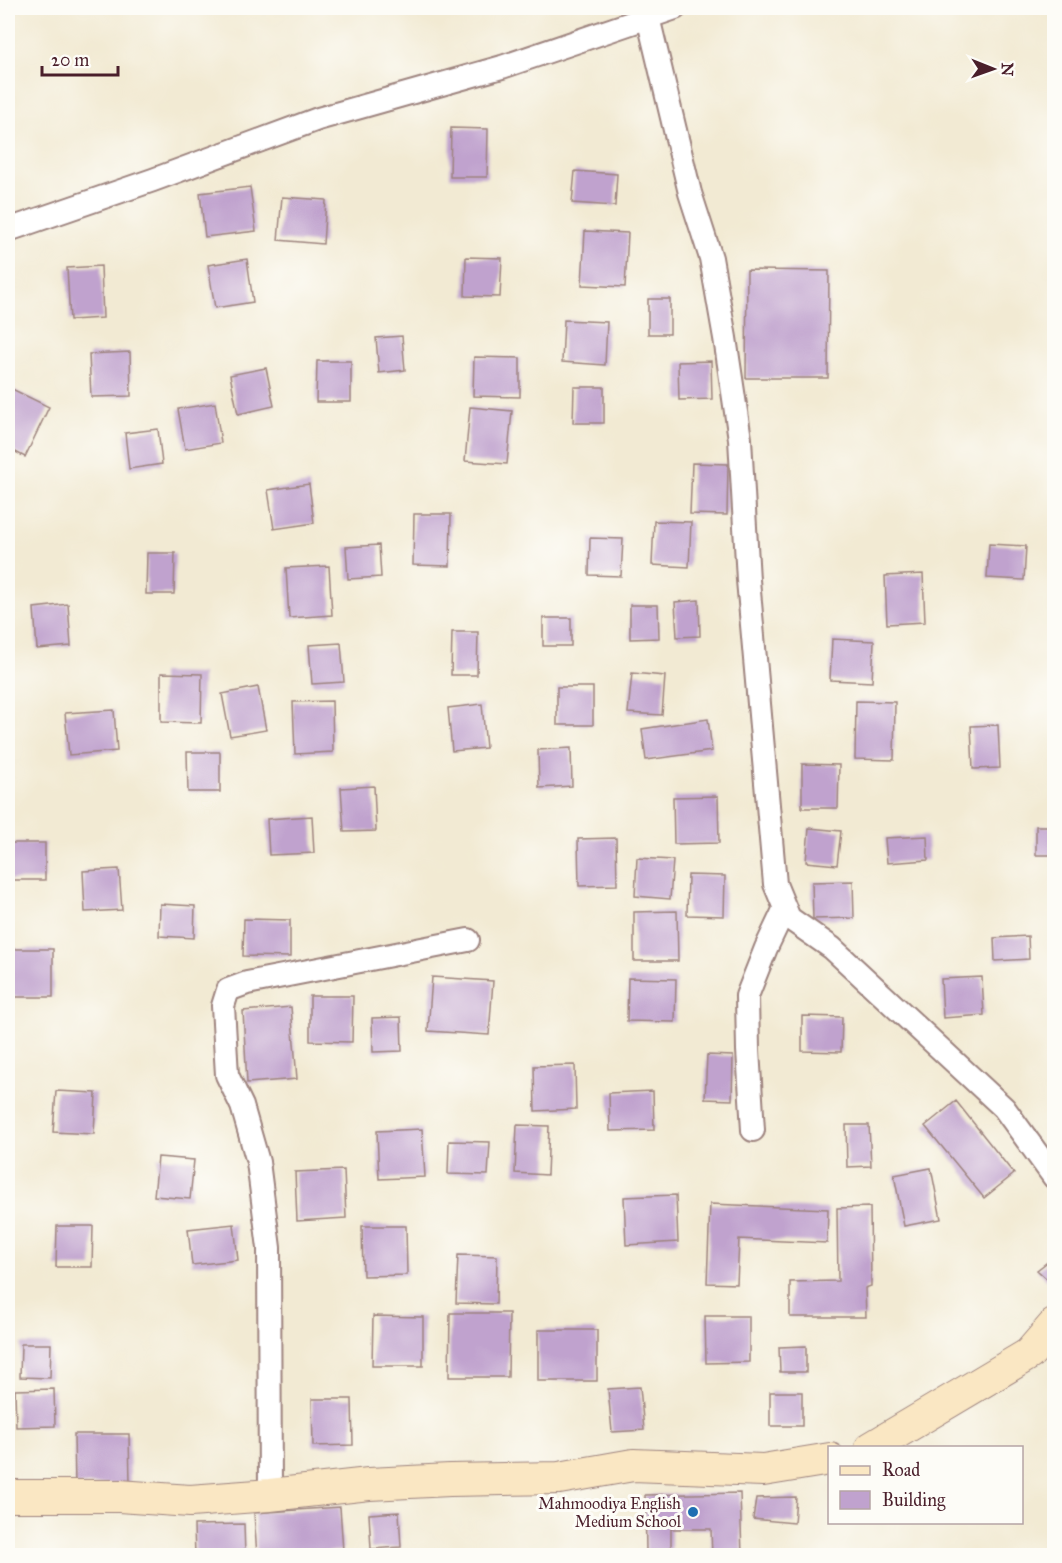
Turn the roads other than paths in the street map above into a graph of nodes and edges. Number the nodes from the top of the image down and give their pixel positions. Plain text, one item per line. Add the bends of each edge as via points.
1 (675, 8) edge
2 (648, 17) junction
3 (8, 230) edge
4 (785, 908) junction
5 (468, 940) dead end
6 (753, 1130) dead end
7 (1054, 1177) edge
8 (1054, 1325) edge
9 (874, 1446) edge
10 (828, 1459) edge
11 (270, 1495) junction
12 (8, 1496) edge

1 - 2 street
2 - 3 street via 502,67 318,119
2 - 4 street via 690,193 711,258 725,338 740,439 748,580 775,884
4 - 6 street via 747,996
4 - 7 street via 789,918 832,948 1004,1108
5 - 11 street via 228,990 223,1006 227,1075 242,1106 258,1162 269,1248
8 - 9 main road via 1029,1354
10 - 11 main road via 763,1470 633,1466 559,1478 381,1484
11 - 12 main road via 190,1501 119,1496

